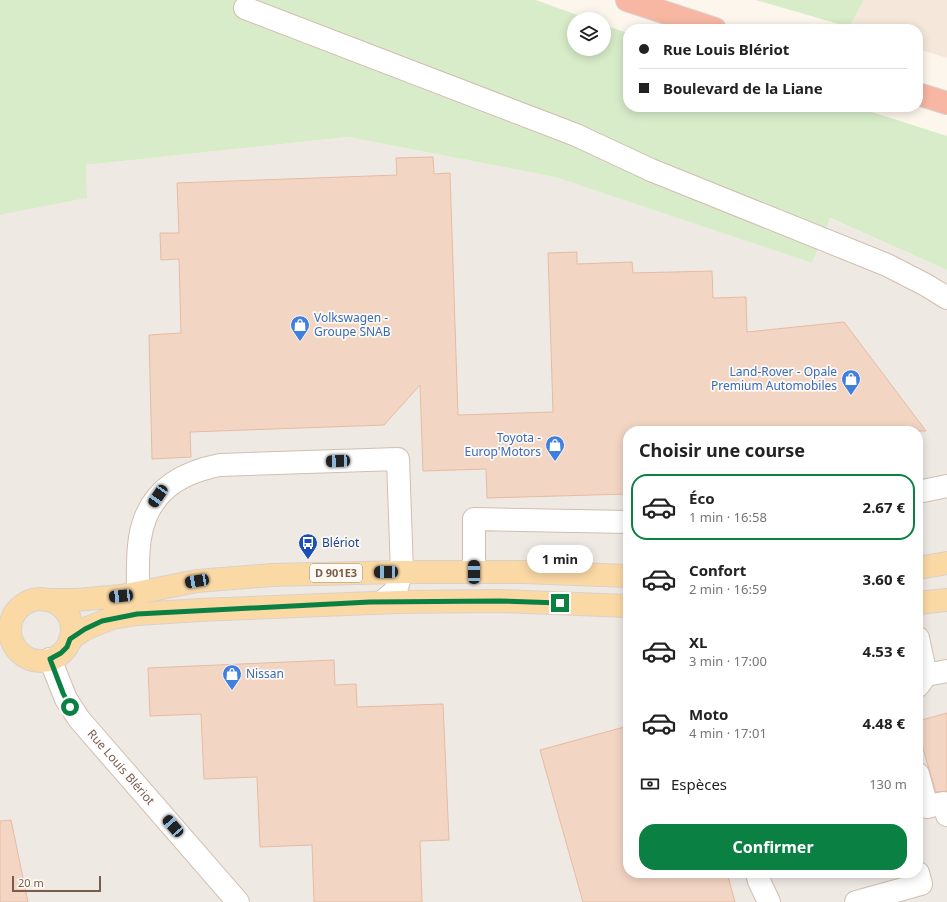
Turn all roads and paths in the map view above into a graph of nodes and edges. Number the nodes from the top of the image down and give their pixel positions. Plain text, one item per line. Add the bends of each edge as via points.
1 (626, 0) edge
2 (245, 8) dead end
3 (700, 24) edge
4 (923, 86) edge
5 (947, 92) edge
6 (923, 96) edge
7 (947, 103) edge
8 (947, 298) edge
9 (947, 486) edge
10 (923, 491) edge
11 (623, 522) edge
12 (947, 563) edge
13 (923, 567) edge
14 (402, 572) junction
15 (474, 572) junction
16 (623, 576) edge
17 (138, 593) junction
18 (947, 597) edge
19 (46, 600) junction
20 (947, 600) edge
21 (382, 602) junction
22 (923, 602) edge
23 (923, 603) edge
24 (25, 604) junction
25 (623, 606) edge
26 (0, 607) edge
27 (70, 639) junction
28 (0, 646) edge
29 (22, 654) junction
30 (923, 654) edge
31 (50, 659) junction
32 (930, 677) edge
33 (923, 792) edge
34 (947, 815) edge
35 (758, 878) edge
36 (919, 878) edge
37 (238, 902) edge
38 (769, 902) edge
39 (856, 902) edge

1 - 3 highway
2 - 8 street via 576,135 651,170 887,265
4 - 5 highway
6 - 7 highway
9 - 10 street
11 - 15 street via 474,519
12 - 13 main road
14 - 15 main road, D 901E3
14 - 17 main road, D 901E3 via 252,576 197,581
14 - 17 street via 398,459 220,466 204,468 179,478 158,496 150,508 140,536
14 - 21 street via 396,590
15 - 16 main road, D 901E3
17 - 19 main road, D 901E3 via 94,599
18 - 22 main road
19 - 24 main road via 33,600
19 - 27 main road via 55,602 67,614 72,626
20 - 23 main road
21 - 25 main road
21 - 27 main road via 137,614 102,621
24 - 26 main road
24 - 29 main road via 16,613 10,626 14,643
27 - 31 main road via 61,653
28 - 29 main road
29 - 31 main road via 33,660
30 - 32 street
31 - 37 street, Rue Louis Blériot via 66,699 79,719
33 - 34 street via 927,807 944,803
35 - 38 street
36 - 39 street via 921,884

